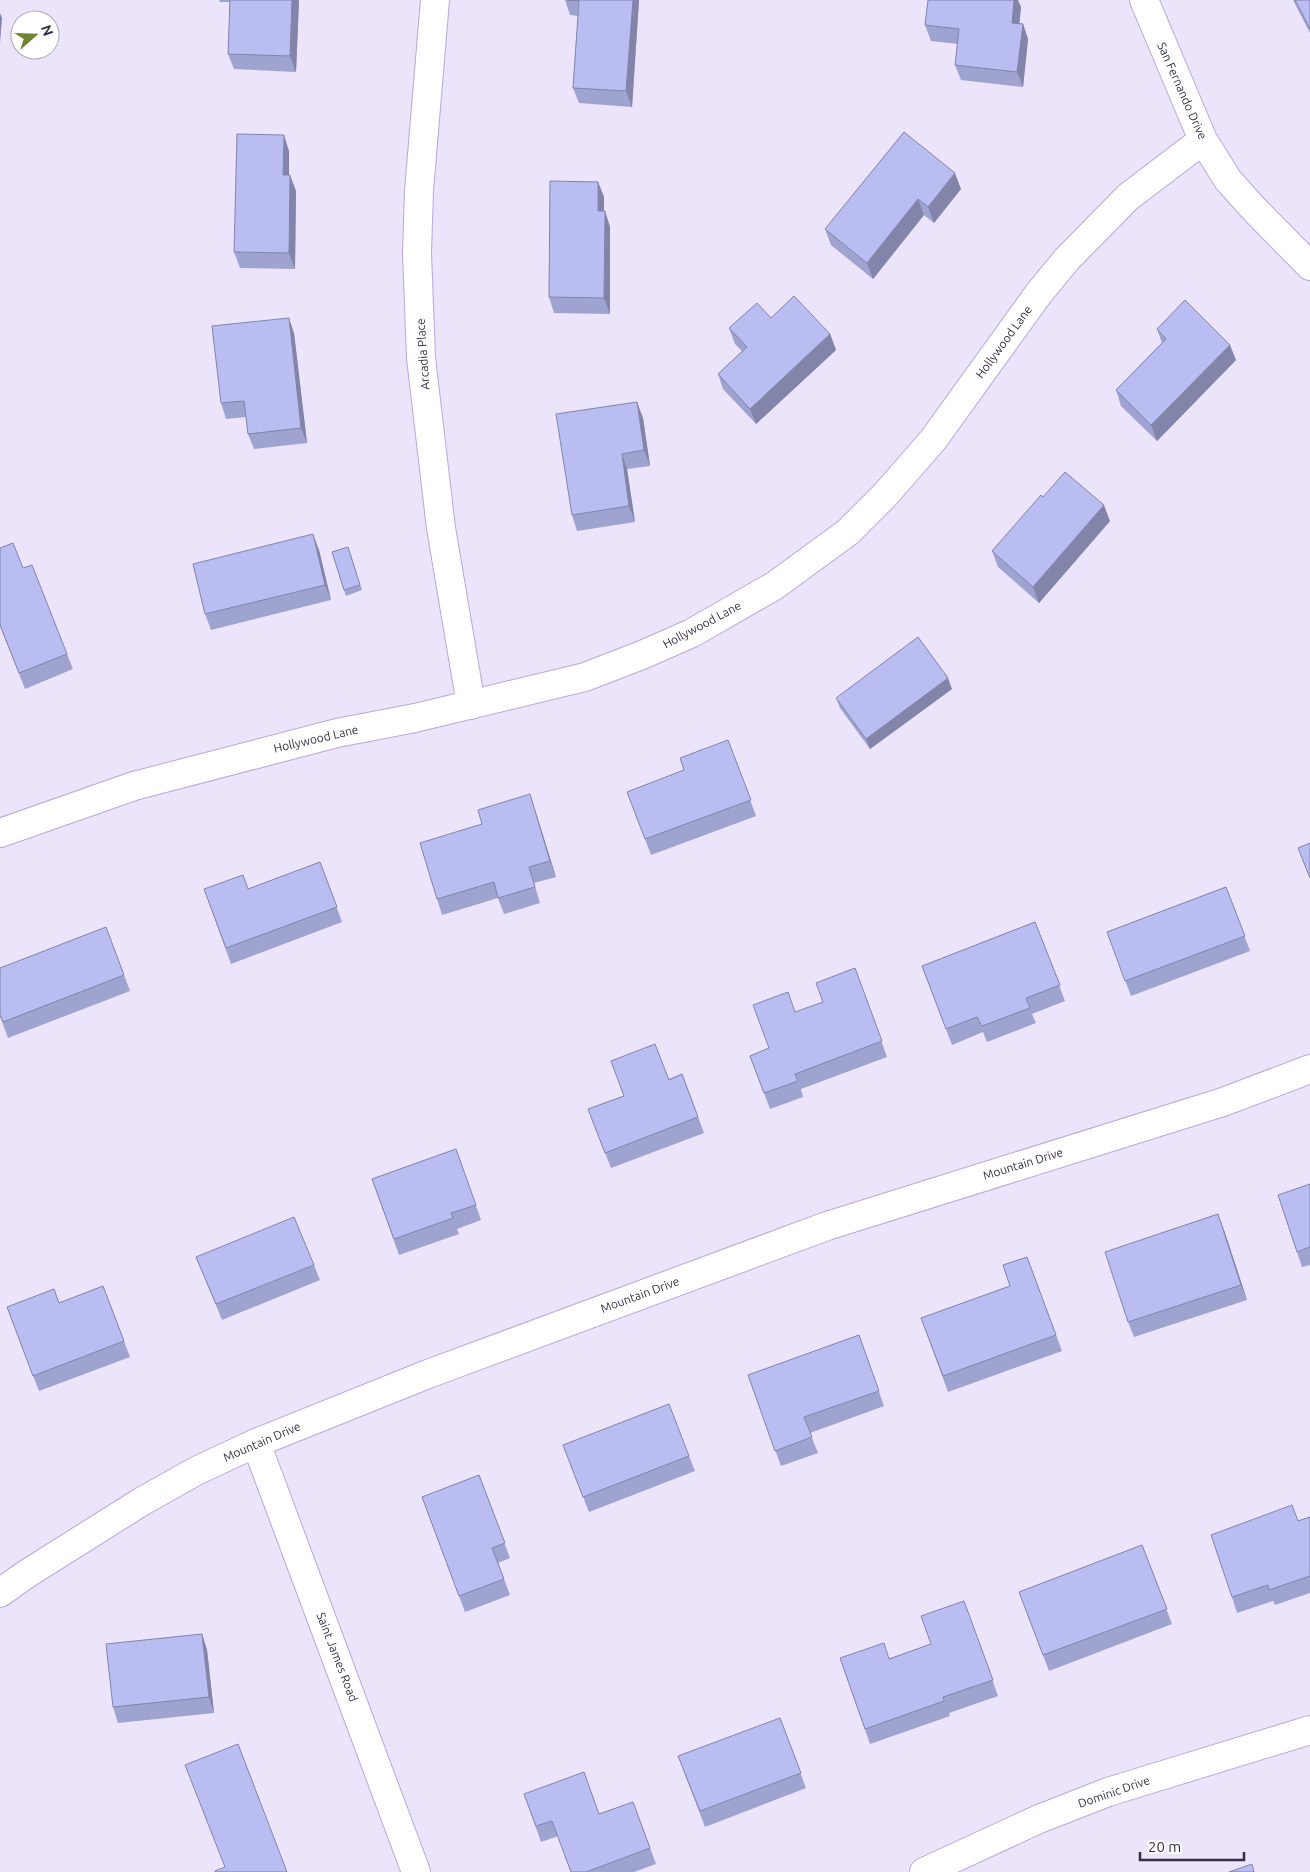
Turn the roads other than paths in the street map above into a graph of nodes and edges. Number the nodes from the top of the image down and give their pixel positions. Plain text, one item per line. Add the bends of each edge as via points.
1 (435, 0) edge
2 (1144, 0) edge
3 (1203, 140) junction
4 (1310, 266) edge
5 (471, 705) junction
6 (0, 833) edge
7 (1310, 1069) edge
8 (256, 1443) junction
9 (0, 1593) edge
10 (1310, 1730) edge
11 (416, 1872) edge
12 (924, 1872) edge

1 - 5 street, Arcadia Place via 419,191 417,253 421,358 440,528
2 - 3 street, San Fernando Drive
3 - 4 street, San Fernando Drive via 1228,180
3 - 5 street, Hollywood Lane via 1128,198 1067,259 934,440 848,532 774,586 692,633 585,677
5 - 6 street, Hollywood Lane via 336,733 134,786
7 - 8 street, Mountain Drive via 1223,1102 827,1226 428,1374
8 - 9 street, Mountain Drive via 196,1470 141,1502
8 - 11 street, Saint James Road
10 - 12 street, Dominic Drive via 1108,1792 1039,1819

